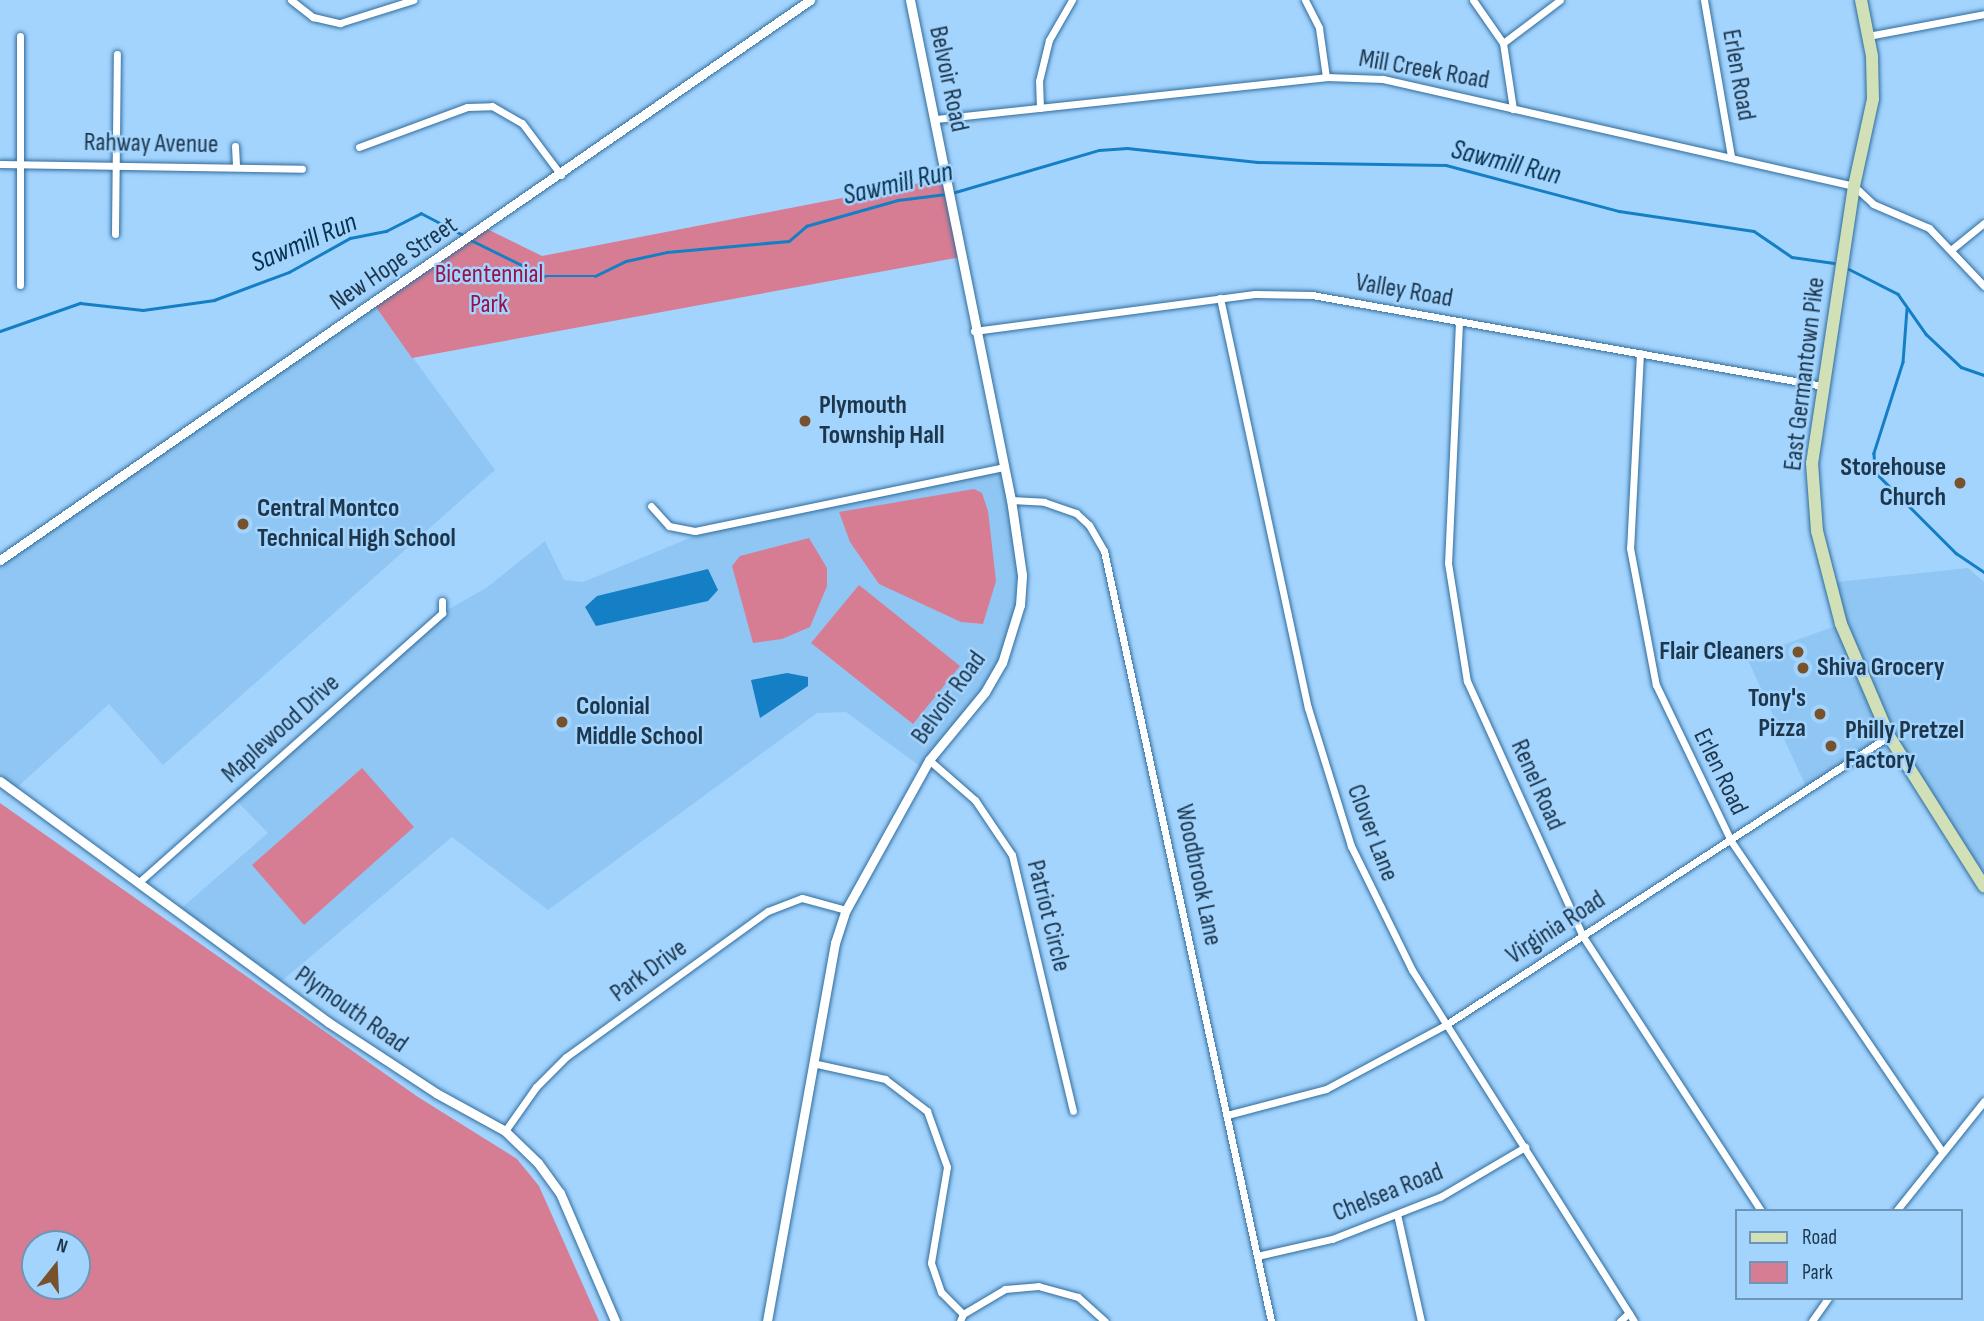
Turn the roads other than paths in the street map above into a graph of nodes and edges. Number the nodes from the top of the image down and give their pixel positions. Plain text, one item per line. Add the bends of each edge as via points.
1 (291, 0) edge
2 (413, 0) edge
3 (810, 0) edge
4 (910, 0) edge
5 (1072, 0) edge
6 (1305, 0) edge
7 (1474, 0) edge
8 (1560, 0) edge
9 (1704, 0) edge
10 (1861, 0) edge
11 (1984, 14) edge
12 (20, 36) dead end
13 (1868, 36) junction
14 (1503, 43) junction
15 (117, 54) dead end
16 (1326, 77) junction
17 (1040, 108) junction
18 (1513, 109) junction
19 (936, 119) junction
20 (235, 146) dead end
21 (359, 147) dead end
22 (1731, 157) junction
23 (0, 164) edge
24 (20, 164) junction
25 (116, 164) junction
26 (236, 166) junction
27 (302, 169) dead end
28 (561, 176) junction
29 (1854, 186) junction
30 (1984, 223) edge
31 (115, 234) dead end
32 (1952, 249) junction
33 (20, 285) dead end
34 (1984, 286) edge
35 (1220, 298) junction
36 (1459, 322) junction
37 (974, 331) junction
38 (1640, 353) junction
39 (1823, 386) junction
40 (1003, 467) junction
41 (1011, 500) junction
42 (651, 506) dead end
43 (0, 560) edge
44 (442, 601) dead end
45 (1889, 736) junction
46 (929, 760) junction
47 (0, 781) edge
48 (1731, 841) junction
49 (138, 883) junction
50 (1984, 886) edge
51 (846, 910) junction
52 (1583, 935) junction
53 (1447, 1024) junction
54 (817, 1064) junction
55 (1984, 1101) edge
56 (1073, 1111) dead end
57 (1227, 1115) junction
58 (505, 1131) junction
59 (1525, 1147) junction
60 (1942, 1151) junction
61 (1760, 1209) edge
62 (1898, 1209) edge
63 (1396, 1214) junction
64 (1257, 1256) junction
65 (1819, 1300) edge
66 (1826, 1300) edge
67 (1822, 1306) junction
68 (1629, 1313) junction
69 (961, 1318) edge
70 (615, 1321) edge
71 (767, 1321) edge
72 (1105, 1321) edge
73 (1271, 1321) edge
74 (1421, 1321) edge
75 (1620, 1321) edge
76 (1634, 1321) edge
77 (1812, 1321) edge

1 - 2 street via 313,17 340,23
3 - 28 street, New Hope Street
4 - 19 street, Belvoir Road
5 - 17 street via 1049,40 1039,81
6 - 16 street via 1319,28
7 - 14 street
8 - 14 street
9 - 22 street, Erlen Road
10 - 13 main road, East Germantown Pike
11 - 13 street
12 - 24 street
13 - 29 main road, East Germantown Pike via 1873,99
14 - 18 street
15 - 25 street
16 - 17 street, Mill Creek Road
16 - 18 street, Mill Creek Road via 1382,79
17 - 19 street, Mill Creek Road
18 - 22 street, Mill Creek Road
19 - 37 street, Belvoir Road
20 - 26 street
21 - 28 street via 467,107 492,106 522,123
22 - 29 street, Mill Creek Road
23 - 24 street, Rahway Avenue
24 - 25 street, Rahway Avenue
24 - 33 street
25 - 26 street, Rahway Avenue
25 - 31 street
26 - 27 street, Rahway Avenue
28 - 43 street, New Hope Street
29 - 32 street via 1873,204 1929,228
29 - 39 main road, East Germantown Pike
30 - 32 street
32 - 34 street
35 - 36 street, Valley Road via 1312,295
35 - 37 street, Valley Road
35 - 53 street, Clover Lane via 1327,777 1382,915
36 - 38 street, Valley Road
36 - 52 street, Renel Road via 1448,563 1467,681
37 - 40 street, Belvoir Road
38 - 39 street, Valley Road
38 - 48 street, Erlen Road via 1630,548 1639,614 1656,685
39 - 45 main road, East Germantown Pike via 1812,463 1822,554 1841,624
40 - 41 street, Belvoir Road
40 - 42 street via 695,531 669,527
41 - 46 street, Belvoir Road via 1022,575 1012,637 985,692
41 - 57 street, Woodbrook Lane via 1044,502 1076,513 1104,551
44 - 49 street, Maplewood Drive via 442,613
45 - 48 street, Virginia Road
45 - 50 main road, East Germantown Pike
46 - 51 street, Belvoir Road
46 - 56 street, Patriot Circle via 975,800 1012,855
47 - 49 street, Plymouth Road
48 - 52 street, Virginia Road
48 - 60 street, Erlen Road
49 - 58 street, Plymouth Road via 328,1022 436,1093
51 - 54 street, Belvoir Road via 835,943
51 - 58 street, Park Drive via 802,898 768,911 566,1056 536,1087
52 - 53 street, Virginia Road
52 - 61 street, Renel Road
53 - 57 street, Virginia Road via 1326,1089
53 - 59 street, Clover Lane
54 - 69 street via 885,1079 927,1111 947,1167 931,1263 941,1292
54 - 71 street, Belvoir Road
55 - 60 street
57 - 64 street, Woodbrook Lane
58 - 70 street, Plymouth Road via 544,1170 559,1193
59 - 63 street, Chelsea Road via 1480,1176
59 - 68 street, Clover Lane
60 - 62 street
63 - 64 street, Chelsea Road via 1332,1239
63 - 74 street
64 - 73 street, Woodbrook Lane
65 - 67 street
66 - 67 street
67 - 77 street
68 - 75 street
68 - 76 street, Clover Lane
69 - 72 street via 1005,1289 1038,1286 1078,1297

